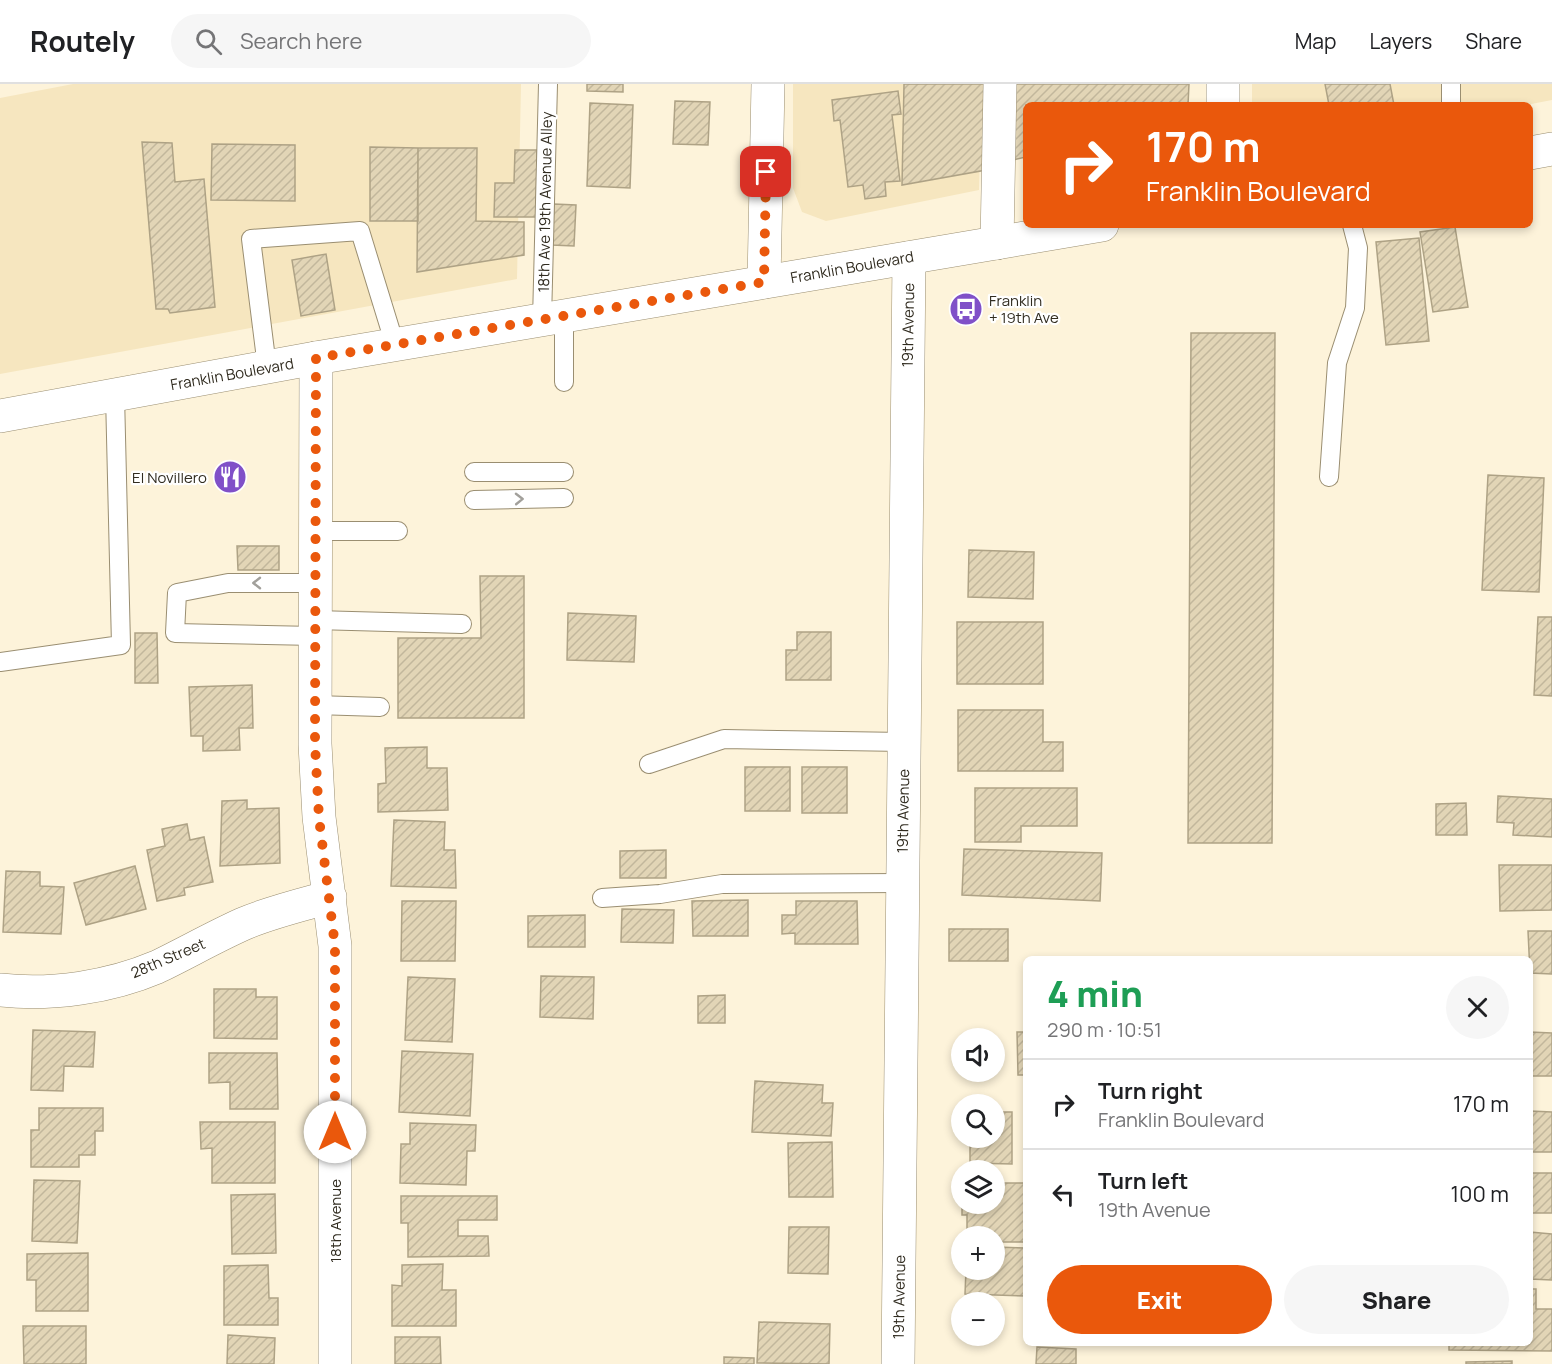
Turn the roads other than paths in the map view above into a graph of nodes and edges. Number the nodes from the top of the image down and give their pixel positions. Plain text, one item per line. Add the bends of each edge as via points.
1 (548, 84) edge
2 (768, 84) edge
3 (1000, 84) edge
4 (1223, 84) edge
5 (1452, 84) edge
6 (1223, 102) edge
7 (1451, 102) edge
8 (1552, 149) edge
9 (1533, 152) edge
10 (1084, 228) edge
11 (1353, 228) edge
12 (997, 243) junction
13 (909, 258) junction
14 (764, 282) junction
15 (553, 318) junction
16 (395, 345) junction
17 (316, 358) junction
18 (267, 367) junction
19 (564, 382) dead end
20 (115, 395) junction
21 (0, 416) edge
22 (474, 472) dead end
23 (564, 472) dead end
24 (1329, 477) dead end
25 (564, 498) dead end
26 (474, 500) dead end
27 (315, 531) junction
28 (398, 531) dead end
29 (315, 583) junction
30 (462, 624) dead end
31 (315, 628) junction
32 (0, 662) edge
33 (315, 705) junction
34 (380, 707) dead end
35 (904, 742) junction
36 (649, 764) dead end
37 (903, 883) junction
38 (330, 897) junction
39 (602, 898) dead end
40 (0, 990) edge
41 (335, 1364) edge
42 (898, 1364) edge

1 - 15 lane, 18th Ave 19th Avenue Alley
2 - 14 street
3 - 12 street
4 - 6 street
5 - 7 lane
8 - 9 street
10 - 12 street, Franklin Boulevard
11 - 24 lane via 1358,248 1355,308 1337,363
12 - 13 street, Franklin Boulevard
13 - 14 street, Franklin Boulevard
13 - 35 street, 19th Avenue
14 - 15 street, Franklin Boulevard
15 - 16 street, Franklin Boulevard
15 - 19 lane, 18th Ave 19th Avenue Alley
16 - 17 street, Franklin Boulevard
16 - 18 lane via 360,231 250,239
17 - 18 street, Franklin Boulevard
17 - 27 street, 18th Avenue
18 - 20 street, Franklin Boulevard
20 - 21 street, Franklin Boulevard
20 - 32 lane via 121,645
22 - 23 lane
26 -> 25 lane
27 - 28 lane
27 - 29 street, 18th Avenue
29 - 31 street, 18th Avenue
29 -> 31 lane via 228,583 177,593 176,633
30 - 31 lane
31 - 33 street, 18th Avenue
33 - 34 lane
33 - 38 street, 18th Avenue via 319,818
35 - 36 lane via 724,739
35 - 37 street, 19th Avenue
37 - 39 lane via 722,884
37 - 42 street, 19th Avenue
38 - 40 street, 28th Street via 244,924 155,968 101,984 58,990
38 - 41 street, 18th Avenue via 335,946

